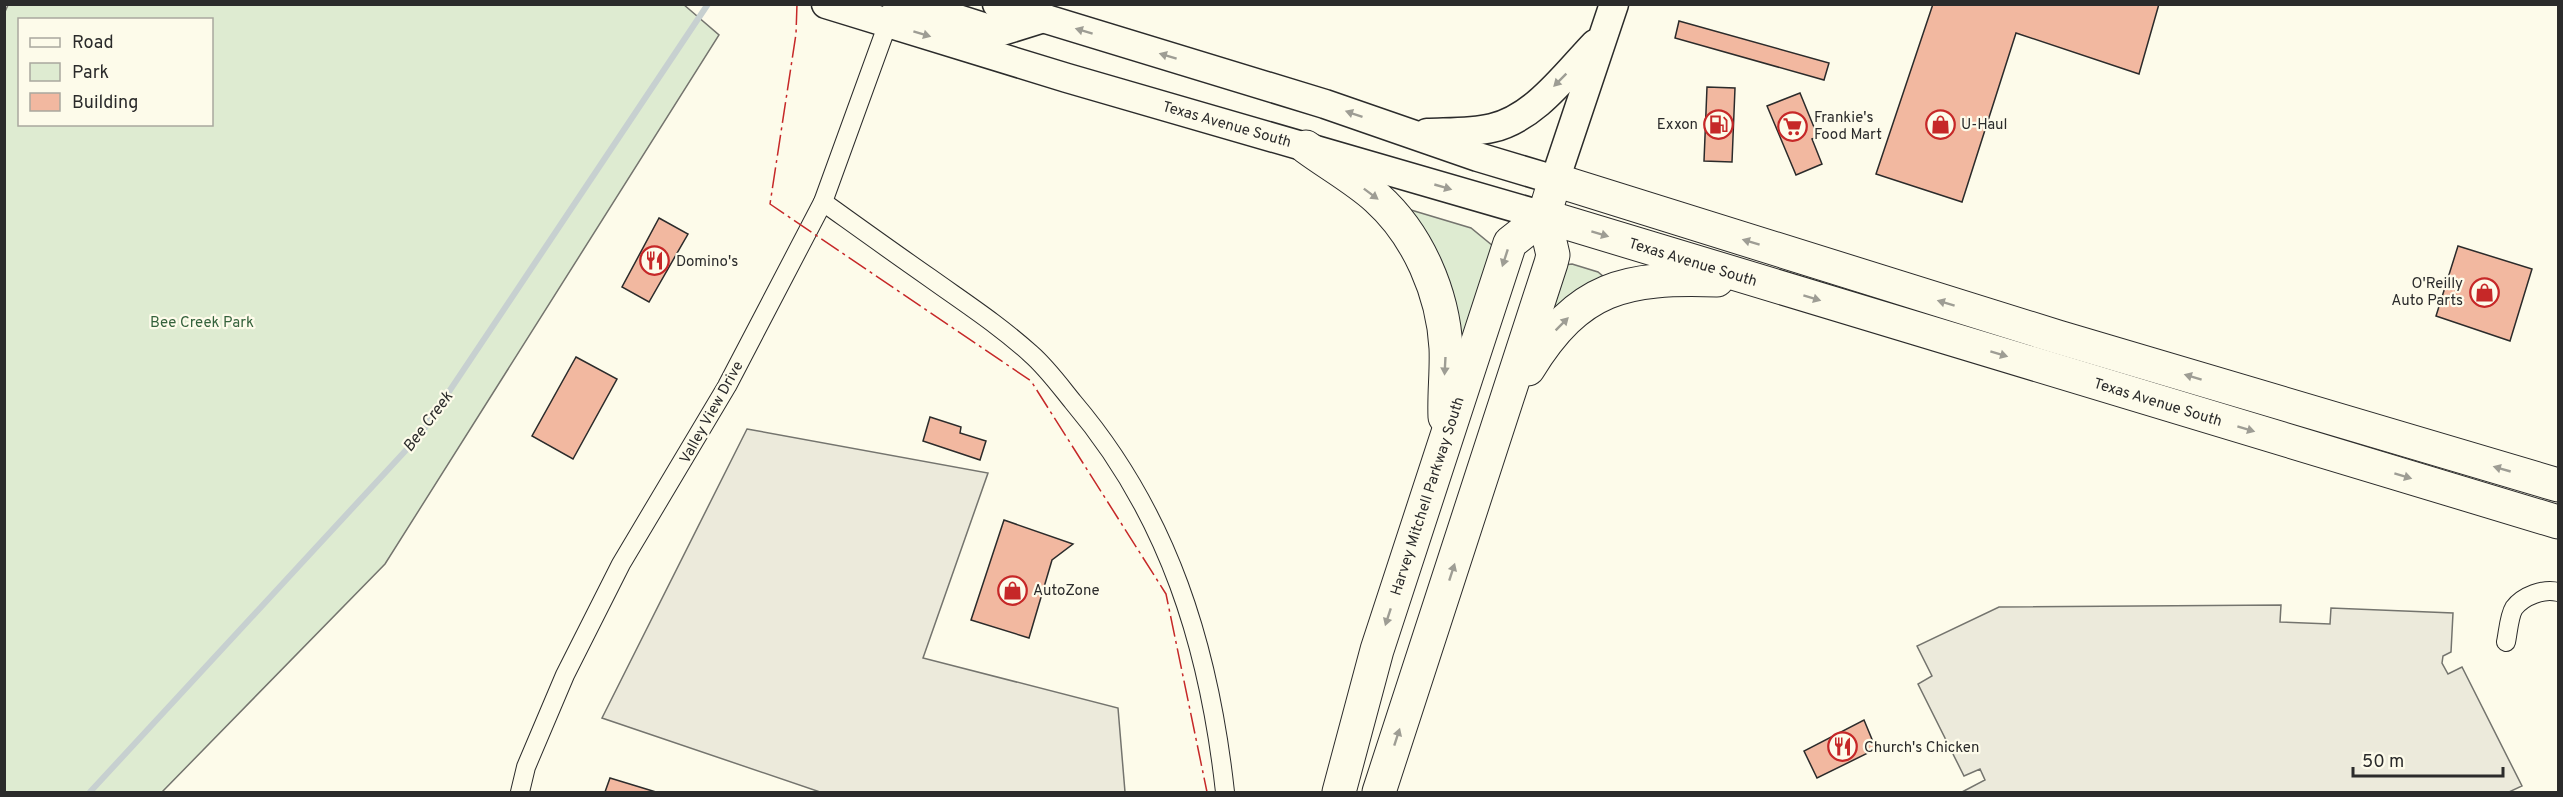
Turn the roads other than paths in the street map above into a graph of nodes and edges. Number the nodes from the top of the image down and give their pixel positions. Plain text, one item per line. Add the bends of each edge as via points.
1 (826, 4) edge
2 (997, 4) edge
3 (1614, 4) edge
4 (1044, 18) junction
5 (888, 23) junction
6 (1601, 39) junction
7 (1409, 134) junction
8 (1306, 147) junction
9 (1555, 180) junction
10 (823, 202) junction
11 (1544, 216) junction
12 (1756, 281) junction
13 (1505, 406) junction
14 (1446, 442) junction
15 (2559, 485) edge
16 (2559, 522) edge
17 (2559, 592) edge
18 (2506, 642) dead end
19 (520, 792) edge
20 (1225, 792) edge
21 (1339, 792) edge
22 (1379, 792) edge

1 - 5 main road, Texas Avenue South
2 - 4 main road
3 - 6 main road
4 - 5 main road via 999,32 920,7 899,9
7 -> 4 main road via 1325,104
5 -> 8 main road, Texas Avenue South
5 - 10 street, Valley View Drive
6 -> 7 main road via 1517,119 1493,128
6 - 9 main road
7 - 9 main road
8 -> 11 main road, Texas Avenue South
8 -> 14 highway via 1376,197 1398,219 1423,257 1442,320 1446,349
9 - 11 highway
15 -> 9 highway via 2012,323
10 - 19 street, Valley View Drive via 727,386 621,564 565,675 526,767
10 - 20 street via 1000,327 1034,356 1104,439 1141,499 1188,608 1206,665
11 -> 12 highway, Texas Avenue South
11 - 13 highway via 1553,255
11 -> 14 highway, Harvey Mitchell Parkway South via 1510,243
13 -> 12 highway via 1552,333 1585,303 1609,290 1638,281
12 -> 16 highway, Texas Avenue South
22 -> 13 highway
14 -> 21 highway, Harvey Mitchell Parkway South via 1377,650
17 - 18 street via 2530,595 2514,609

